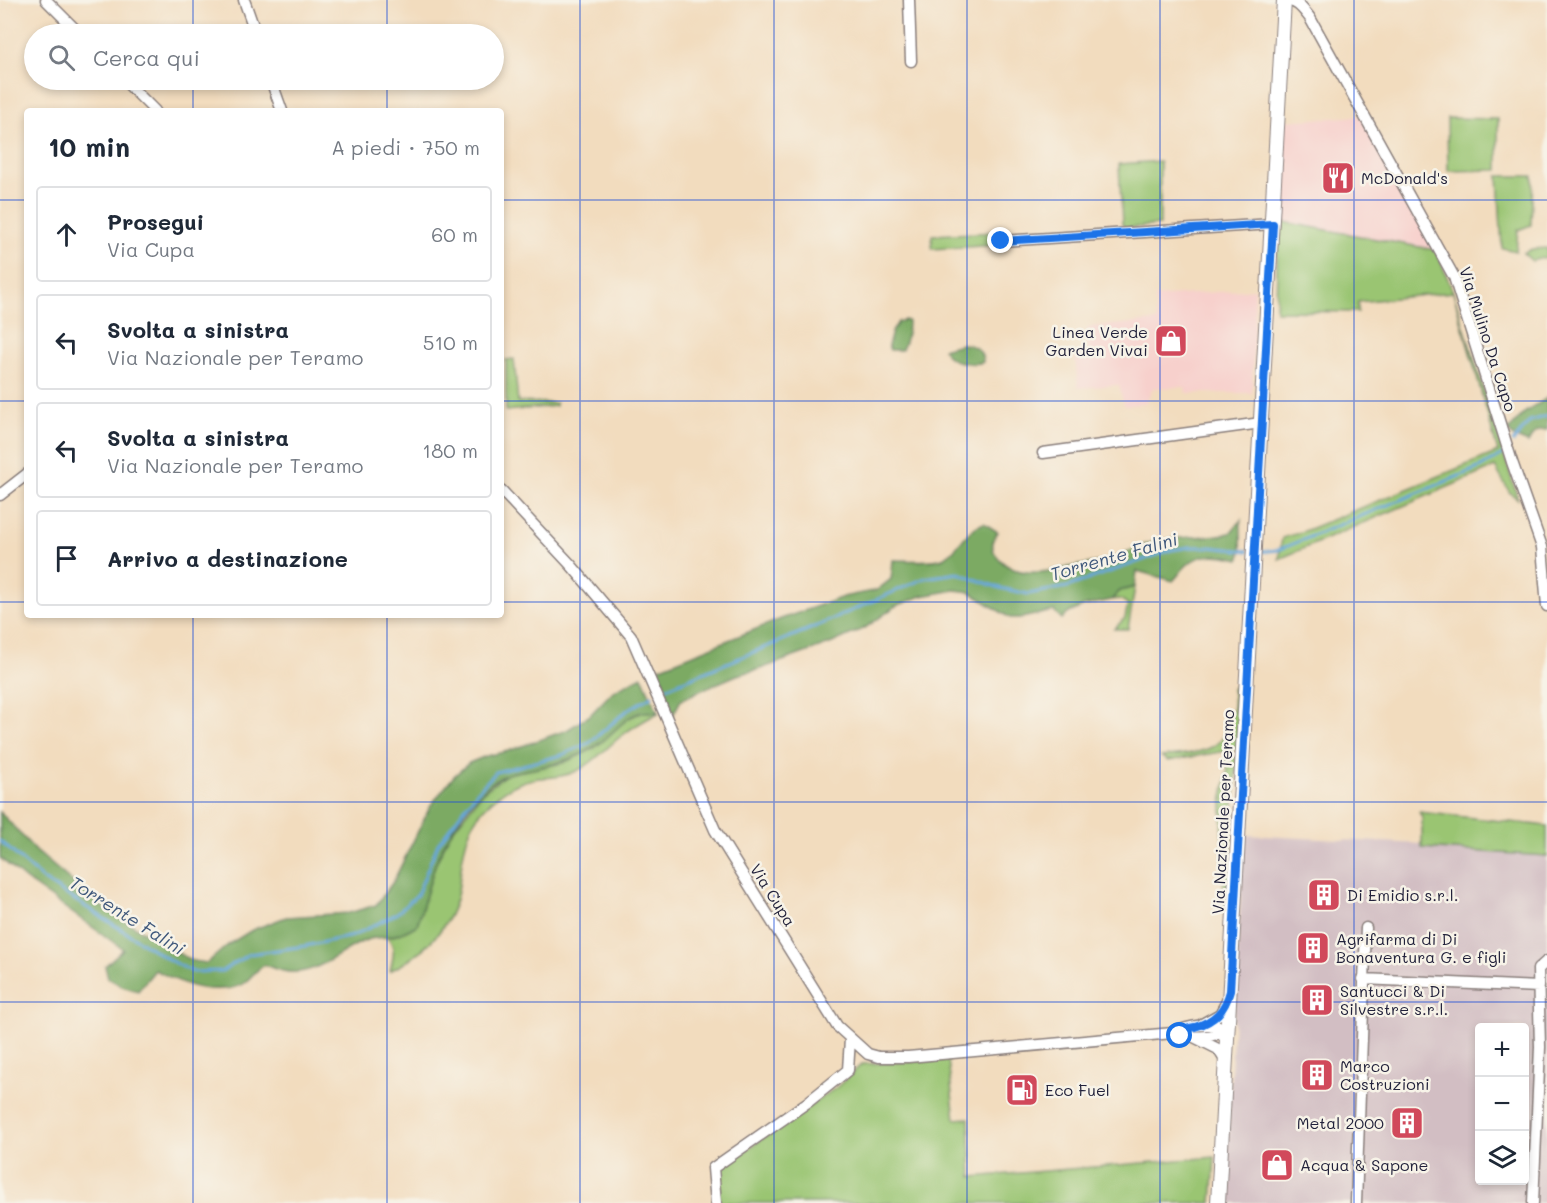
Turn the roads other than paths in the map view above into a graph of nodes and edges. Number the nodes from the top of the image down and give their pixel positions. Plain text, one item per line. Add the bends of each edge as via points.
1 (46, 0) edge
2 (244, 0) edge
3 (909, 0) edge
4 (1284, 0) edge
5 (70, 24) edge
6 (252, 24) edge
7 (911, 61) dead end
8 (134, 90) edge
9 (275, 90) edge
10 (151, 108) edge
11 (281, 108) edge
12 (1273, 224) junction
13 (1001, 241) dead end
14 (1261, 423) junction
15 (1043, 453) dead end
16 (24, 476) edge
17 (504, 493) edge
18 (0, 495) edge
19 (1545, 548) edge
20 (1547, 606) edge
21 (1366, 928) dead end
22 (1547, 960) edge
23 (1364, 979) junction
24 (1539, 987) junction
25 (1230, 991) junction
26 (1227, 1029) junction
27 (1547, 1030) edge
28 (1195, 1032) junction
29 (850, 1039) junction
30 (1540, 1047) junction
31 (1226, 1062) junction
32 (716, 1203) edge
33 (1218, 1203) edge
34 (1356, 1203) edge
35 (1533, 1203) edge

1 - 5 street
2 - 6 street
3 - 7 street
4 - 12 main road, Via Nazionale per Teramo
4 - 19 street, Via Mulino Da Capo via 1299,4 1310,18 1454,277 1512,462
8 - 10 street
9 - 11 street
12 - 13 street
12 - 14 main road, Via Nazionale per Teramo
14 - 15 street
14 - 25 main road, Via Nazionale per Teramo
16 - 18 street
17 - 29 street, Via Cupa via 631,636 715,830 837,1026
19 - 20 street, Via Mulino Da Capo
21 - 23 street
22 - 24 street via 1538,969
23 - 24 street
23 - 34 street
24 - 30 street
25 - 26 main road, Via Nazionale per Teramo
25 - 28 street via 1220,1014
26 - 28 street, Via Cupa via 1220,1034
26 - 31 main road, Via Nazionale per Teramo
27 - 30 street
28 - 29 street, Via Cupa via 909,1058 868,1054
28 - 31 street, Via Cupa via 1218,1049
29 - 32 street via 848,1070 713,1168
30 - 35 street
31 - 33 main road, Via Nazionale per Teramo

